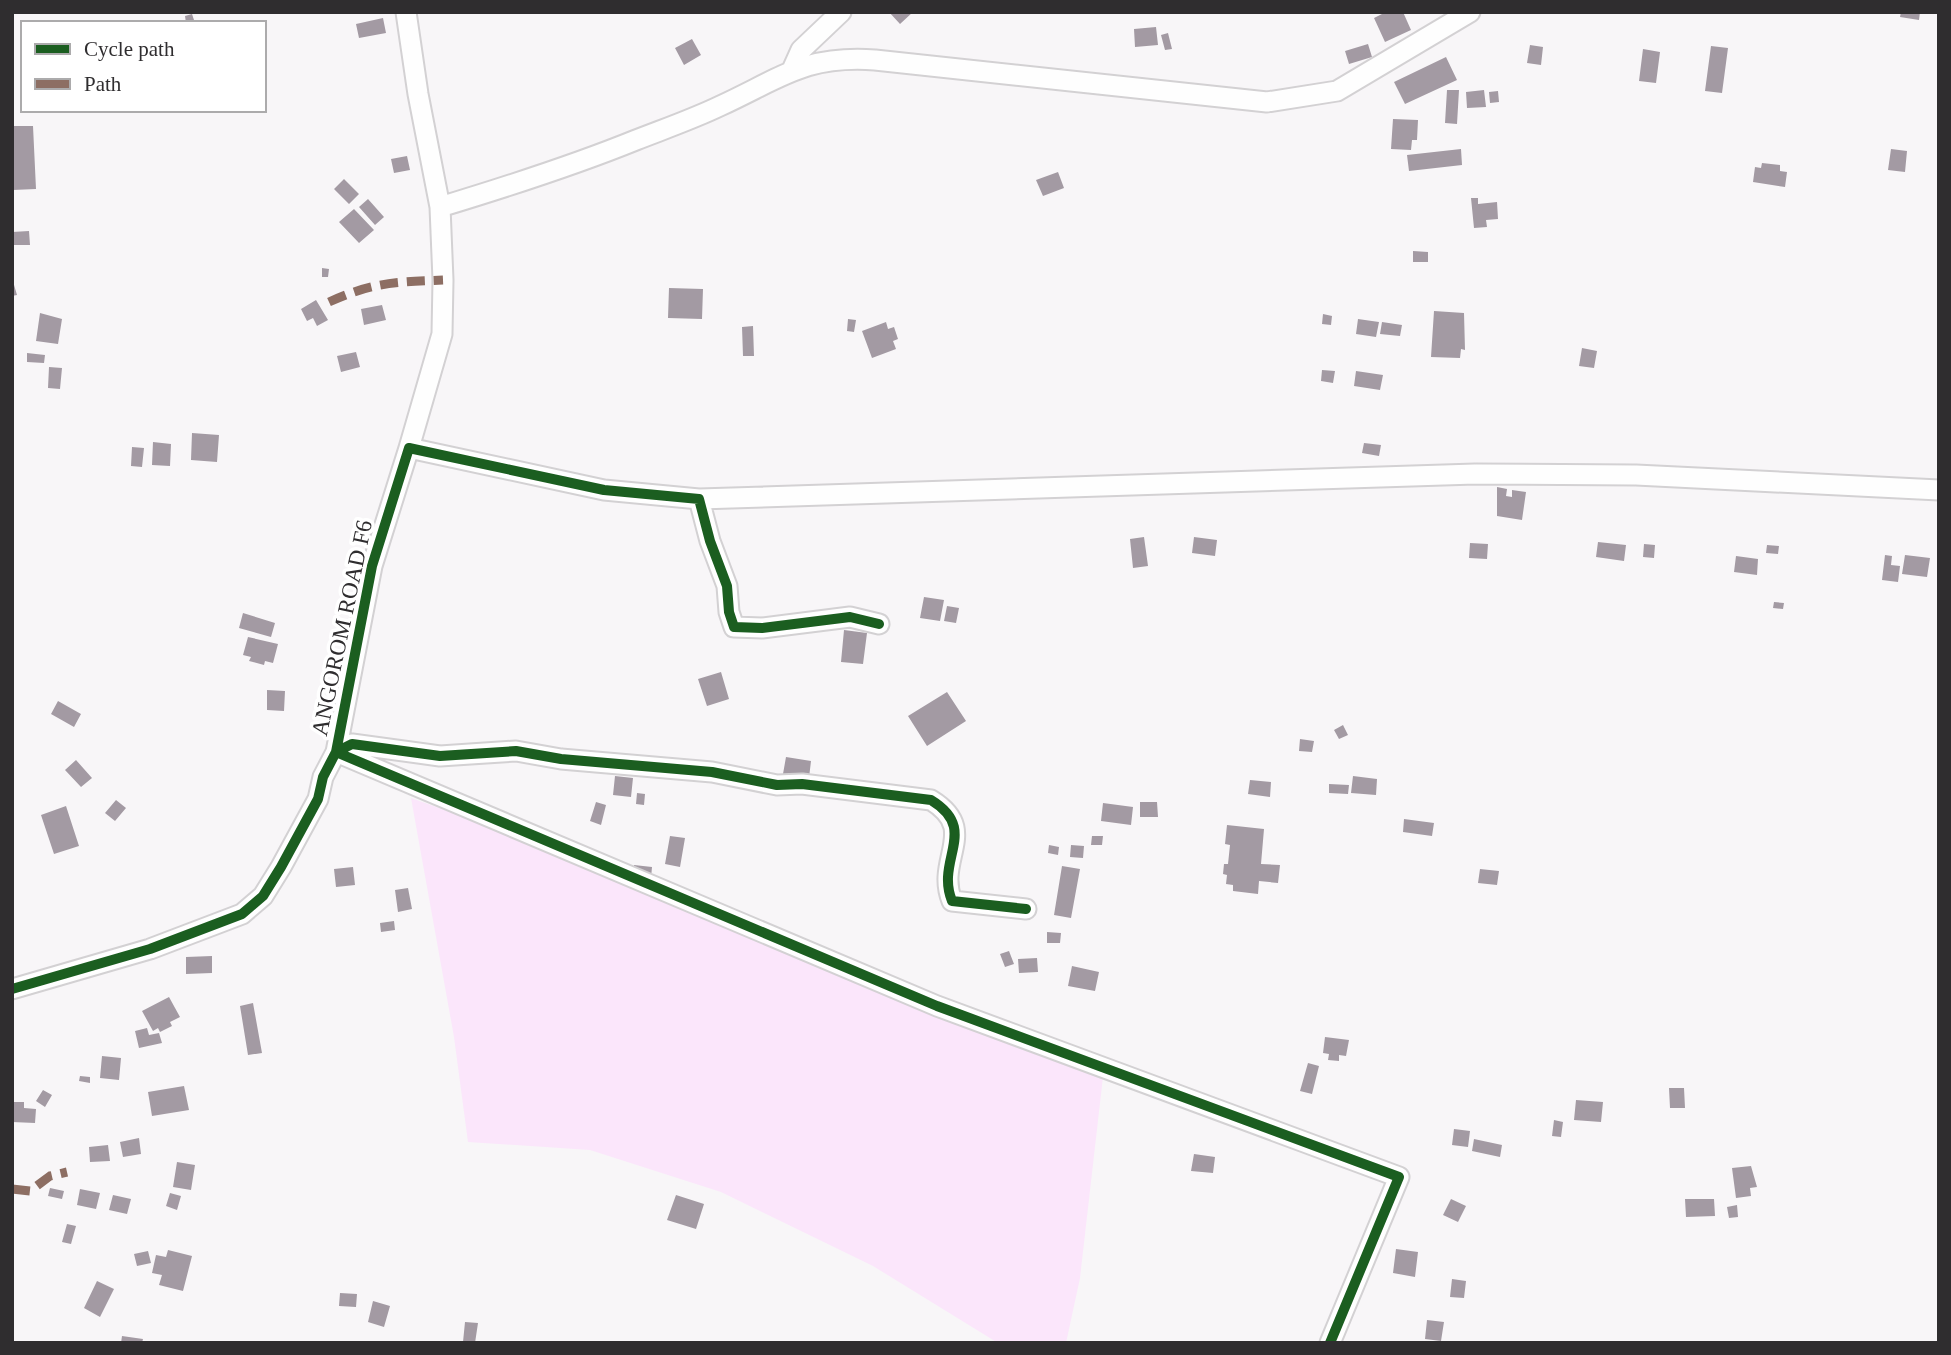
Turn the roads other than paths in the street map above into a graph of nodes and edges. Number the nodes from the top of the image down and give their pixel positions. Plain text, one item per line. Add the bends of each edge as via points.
1 (406, 12) edge
2 (841, 12) edge
3 (1470, 12) edge
4 (792, 70) junction
5 (440, 207) junction
6 (409, 448) junction
7 (1939, 490) edge
8 (699, 499) junction
9 (879, 624) dead end
10 (336, 752) junction
11 (1026, 909) dead end
12 (12, 989) edge
13 (1330, 1343) edge

1 - 5 street, ANGOROM ROAD F6
2 - 4 street via 801,50
3 - 4 street via 1337,91 1280,100 1200,96 841,58
4 - 5 street via 718,108 621,146
5 - 6 street, ANGOROM ROAD F6 via 442,334
6 - 8 street via 604,490
6 - 10 street, ANGOROM ROAD F6 via 372,566
7 - 8 street via 1636,475 1475,474
8 - 9 street via 727,586 734,627 849,617
10 - 11 street via 352,744 440,756 516,751 561,760 712,772 777,785 932,800 948,810 956,825 946,887 952,901
10 - 12 street, ANGOROM ROAD F6 via 318,799 281,867 263,896 242,915 150,949
10 - 13 street via 937,1006 1399,1177

